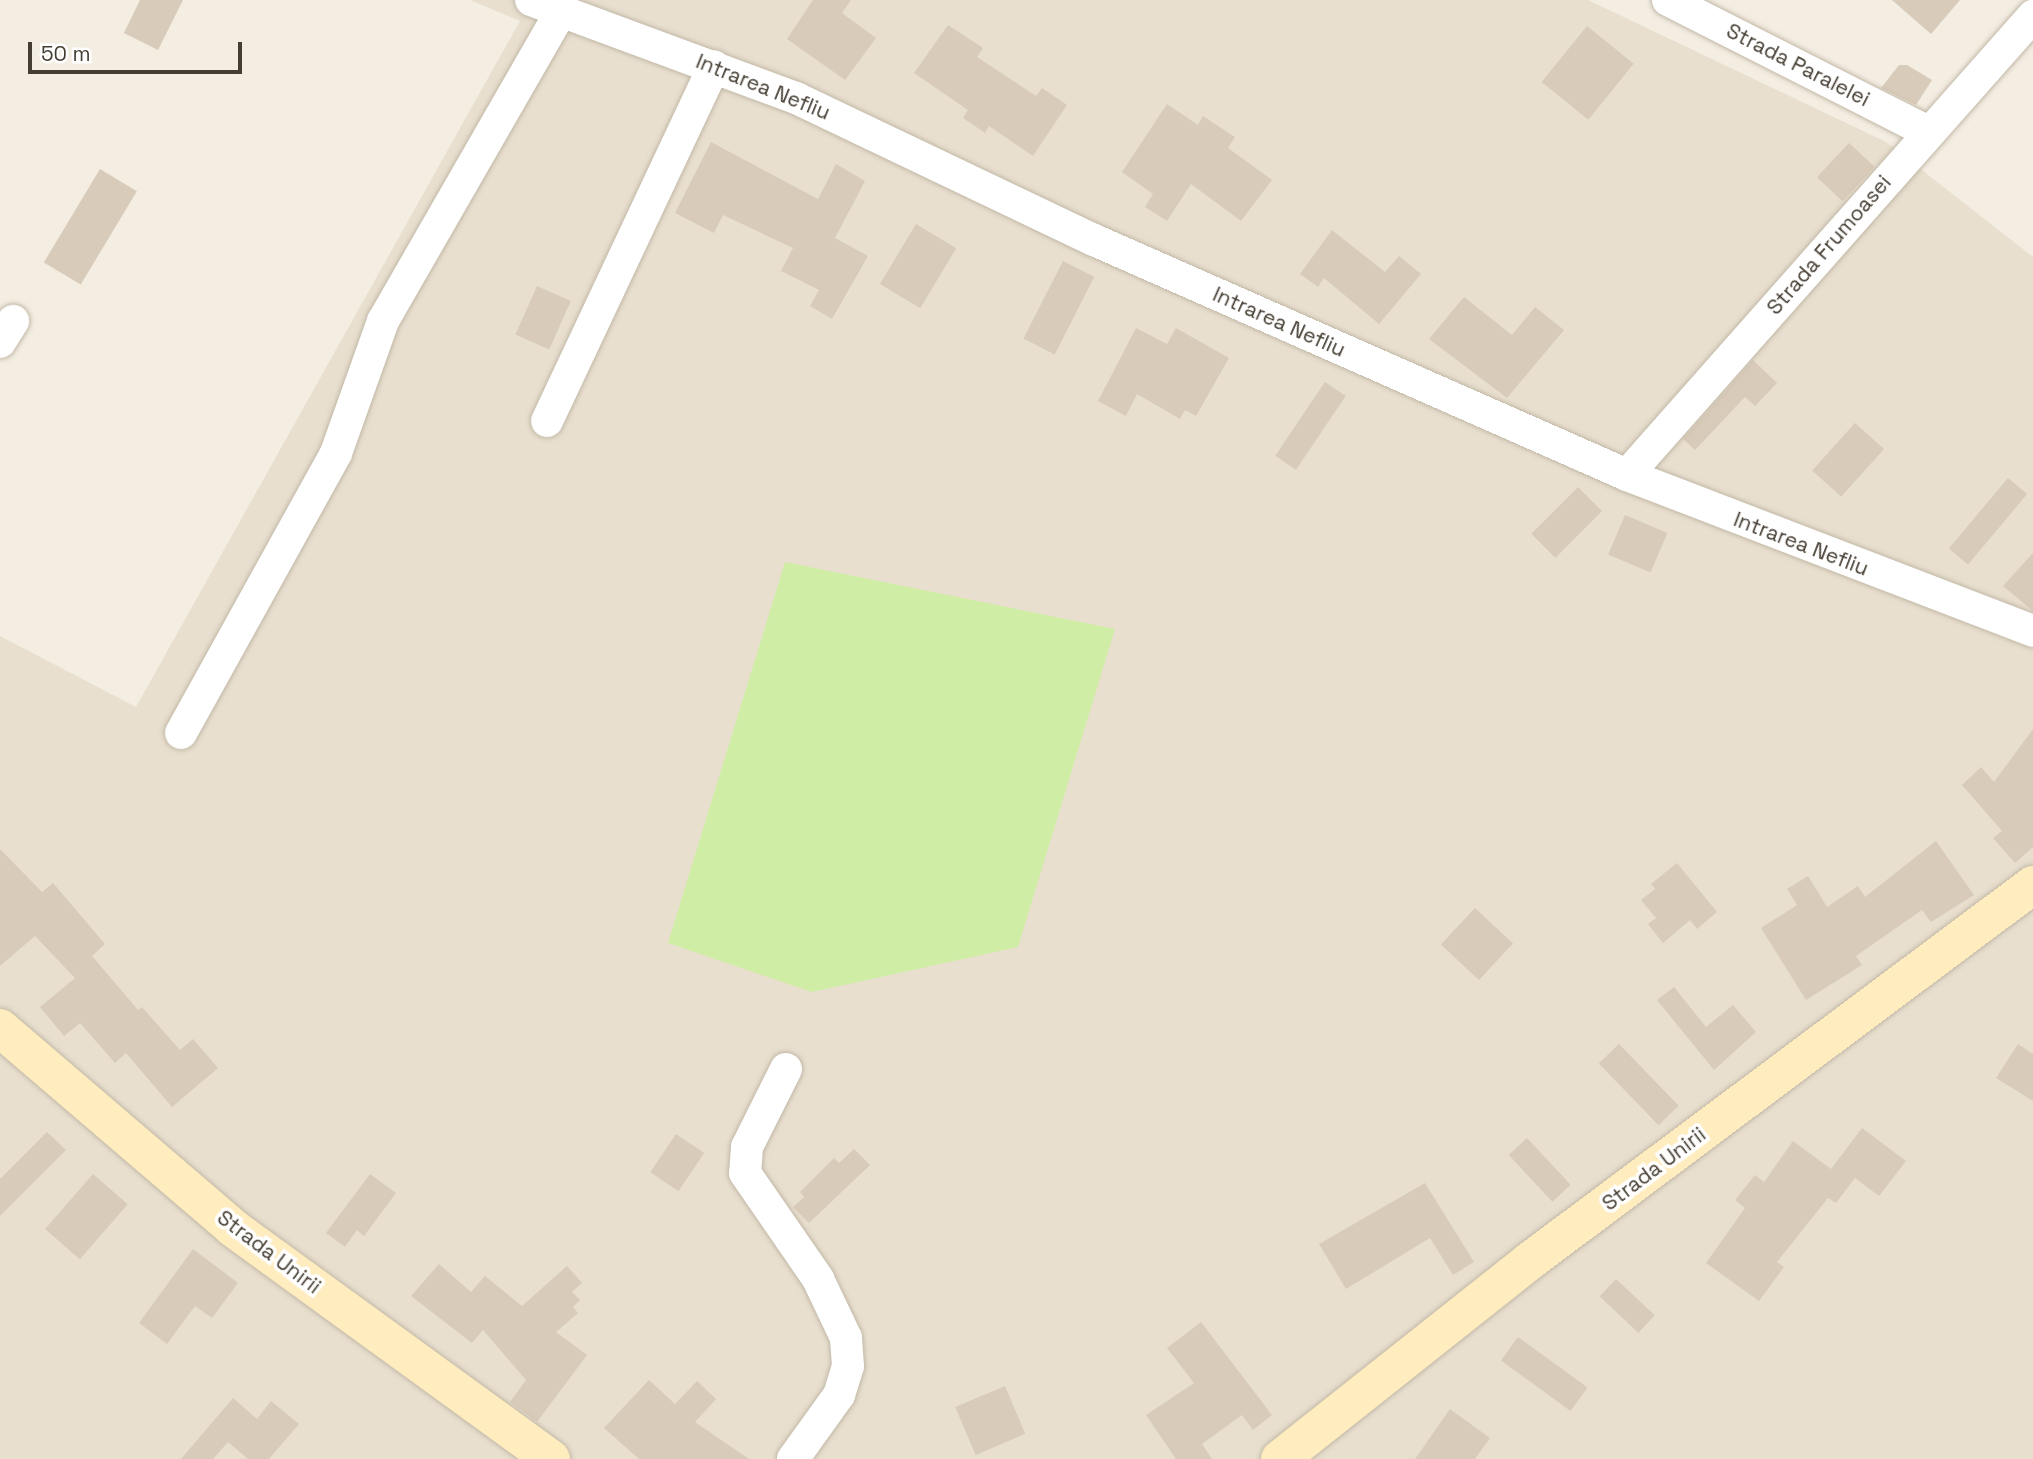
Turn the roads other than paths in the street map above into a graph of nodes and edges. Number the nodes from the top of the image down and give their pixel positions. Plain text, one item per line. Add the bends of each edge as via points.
1 (531, 0) edge
2 (1668, 0) edge
3 (561, 11) junction
4 (2033, 16) edge
5 (714, 66) junction
6 (1928, 132) junction
7 (547, 421) dead end
8 (1627, 475) junction
9 (2033, 631) edge
10 (181, 733) dead end
11 (2033, 886) edge
12 (0, 1028) edge
13 (786, 1069) dead end
14 (551, 1459) edge
15 (793, 1459) edge
16 (1280, 1459) edge

1 - 3 street, Intrarea Nefliu
2 - 6 street, Strada Paralelei
3 - 5 street, Intrarea Nefliu
3 - 10 street via 383,321 336,453
4 - 6 street, Strada Frumoasei
5 - 7 street
5 - 8 street, Intrarea Nefliu via 796,97 1094,240
6 - 8 street, Strada Frumoasei
8 - 9 street, Intrarea Nefliu
11 - 16 main road, Strada Unirii via 1531,1260
12 - 14 main road, Strada Unirii via 233,1228
13 - 15 street via 747,1147 745,1173 818,1279 846,1338 848,1366 839,1395

